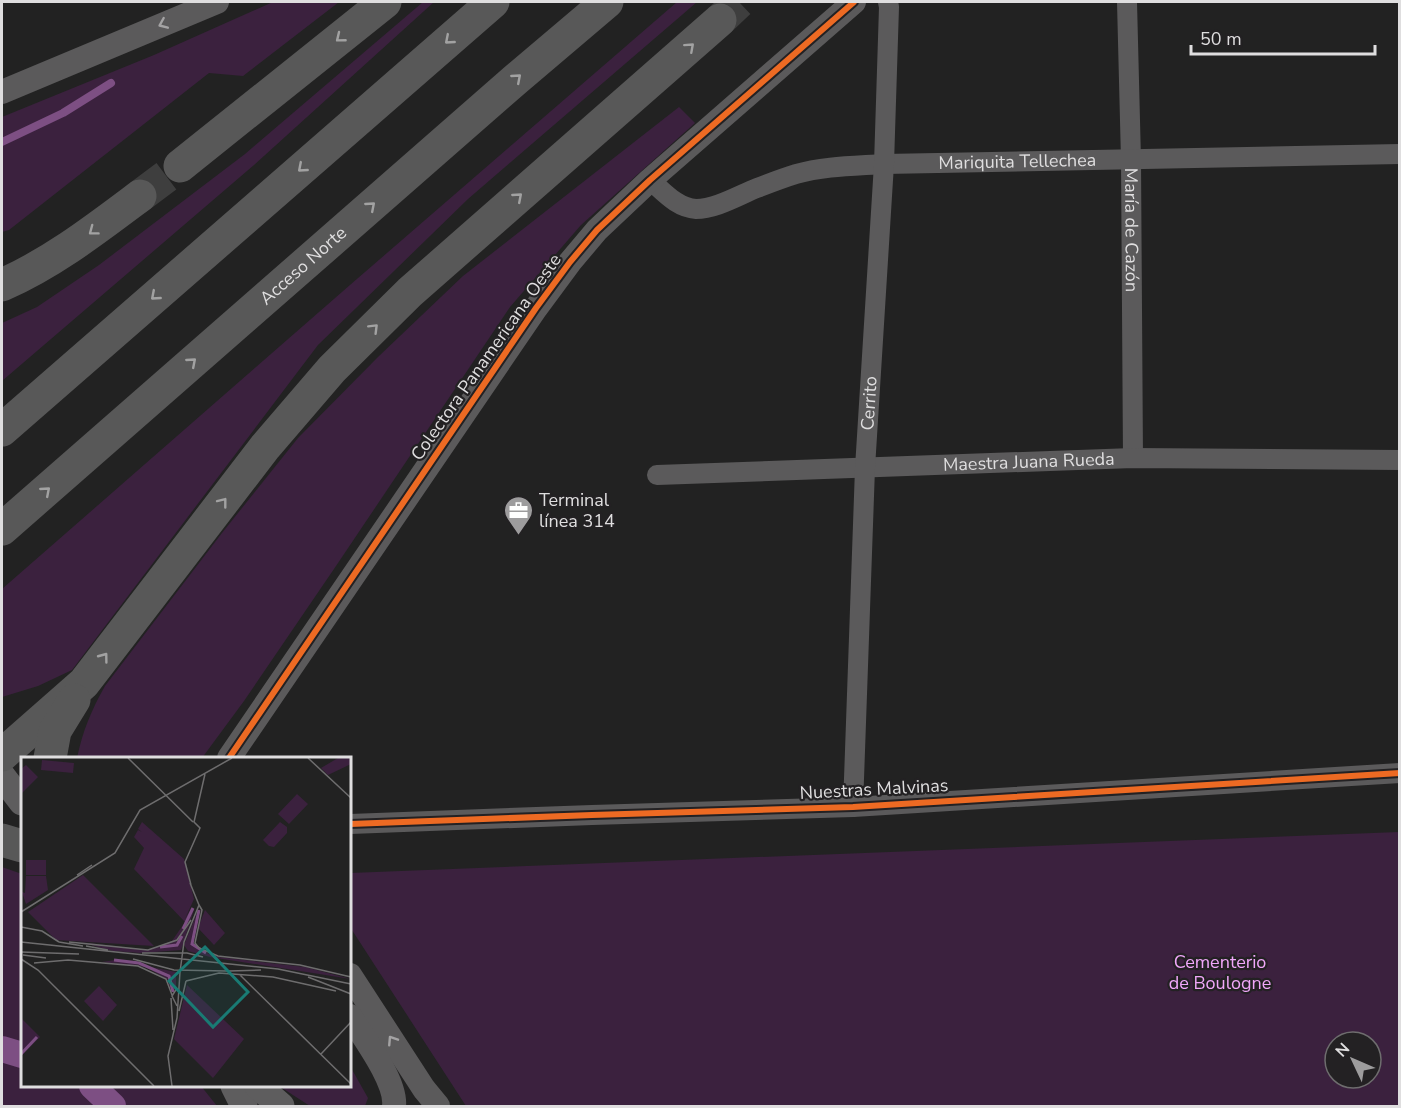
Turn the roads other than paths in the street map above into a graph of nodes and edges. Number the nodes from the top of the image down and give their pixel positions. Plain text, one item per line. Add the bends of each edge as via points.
1 (217, 2) edge
2 (386, 2) edge
3 (493, 2) edge
4 (607, 2) edge
5 (854, 2) edge
6 (888, 2) edge
7 (1127, 2) edge
8 (720, 20) tunnel mouth
9 (2, 92) edge
10 (1400, 154) edge
11 (1131, 160) junction
12 (884, 164) junction
13 (180, 166) tunnel mouth
14 (650, 180) junction
15 (140, 196) tunnel mouth
16 (2, 285) edge
17 (2, 430) edge
18 (1133, 458) junction
19 (1400, 460) edge
20 (865, 468) junction
21 (657, 475) dead end
22 (2, 529) edge
23 (84, 683) junction
24 (2, 755) edge
25 (50, 757) edge
26 (230, 757) edge
27 (1400, 773) edge
28 (2, 776) edge
29 (21, 801) edge
30 (853, 807) junction
31 (351, 824) edge
32 (2, 840) edge
33 (21, 846) edge
34 (351, 977) edge
35 (351, 1018) edge
36 (234, 1087) edge
37 (259, 1087) edge
38 (431, 1101) edge
39 (244, 1107) edge
40 (281, 1107) edge
41 (394, 1107) edge

1 -> 9 street
2 -> 13 highway
3 -> 17 highway
22 -> 4 highway, Acceso Norte
5 - 14 street, Colectora Panamericana Oeste
6 - 12 street, Cerrito
7 - 11 street, María de Cazón
23 -> 8 highway via 265,447 332,369 410,292
10 - 11 street, Mariquita Tellechea
11 - 12 street, Mariquita Tellechea
11 - 18 street, María de Cazón
12 - 14 street, Mariquita Tellechea via 799,174 704,208 680,206
12 - 20 street, Cerrito
14 - 26 street, Colectora Panamericana Oeste via 597,230 549,290
15 -> 16 highway via 79,242
18 - 19 street, Maestra Juana Rueda
18 - 20 street, Maestra Juana Rueda
20 - 21 street, Maestra Juana Rueda
20 - 30 street, Cerrito
23 - 24 highway
23 - 25 highway via 56,731
27 - 30 street, Nuestras Malvinas
28 - 29 main road
30 - 31 street, Nuestras Malvinas
32 - 33 highway
38 -> 34 street
35 - 41 street via 388,1077
36 - 39 main road
37 - 40 main road

